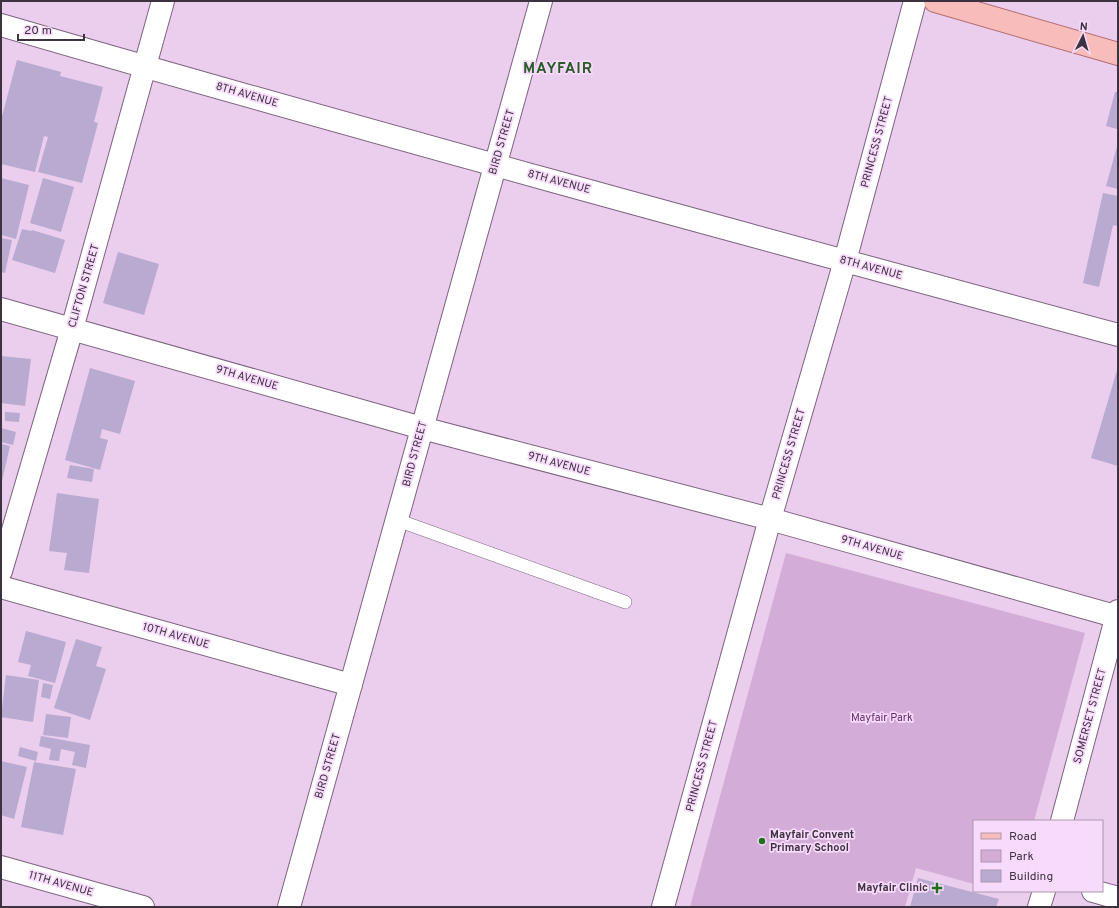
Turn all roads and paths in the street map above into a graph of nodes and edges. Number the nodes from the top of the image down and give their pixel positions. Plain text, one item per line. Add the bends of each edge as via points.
1 (163, 1) edge
2 (541, 1) edge
3 (915, 1) edge
4 (935, 1) edge
5 (1, 25) edge
6 (1118, 54) edge
7 (145, 67) junction
8 (495, 164) junction
9 (844, 261) junction
10 (1, 309) edge
11 (72, 329) junction
12 (1118, 335) edge
13 (422, 428) junction
14 (770, 519) junction
15 (397, 520) junction
16 (1, 571) edge
17 (1, 588) edge
18 (625, 602) dead end
19 (1118, 615) edge
20 (351, 685) junction
21 (1062, 820) edge
22 (1, 867) edge
23 (1044, 892) edge
24 (1097, 892) edge
25 (1118, 898) edge
26 (143, 907) edge
27 (289, 907) edge
28 (663, 907) edge
29 (1040, 907) edge

1 - 7 street, CLIFTON STREET
2 - 8 street, BIRD STREET
3 - 9 street, PRINCESS STREET
4 - 6 main road
5 - 7 street, 8TH AVENUE
7 - 8 street, 8TH AVENUE
7 - 11 street, CLIFTON STREET
8 - 9 street, 8TH AVENUE
8 - 13 street, BIRD STREET
9 - 12 street, 8TH AVENUE
9 - 14 street, PRINCESS STREET
10 - 11 street, 9TH AVENUE
11 - 13 street, 9TH AVENUE
11 - 16 street, CLIFTON STREET
13 - 14 street, 9TH AVENUE
13 - 15 street, BIRD STREET
14 - 19 street, 9TH AVENUE
14 - 28 street, PRINCESS STREET
15 - 18 lane
15 - 20 street, BIRD STREET
17 - 20 street, 10TH AVENUE
19 - 21 street, SOMERSET STREET
20 - 27 street, BIRD STREET
22 - 26 street, 11TH AVENUE
23 - 29 street
24 - 25 street

